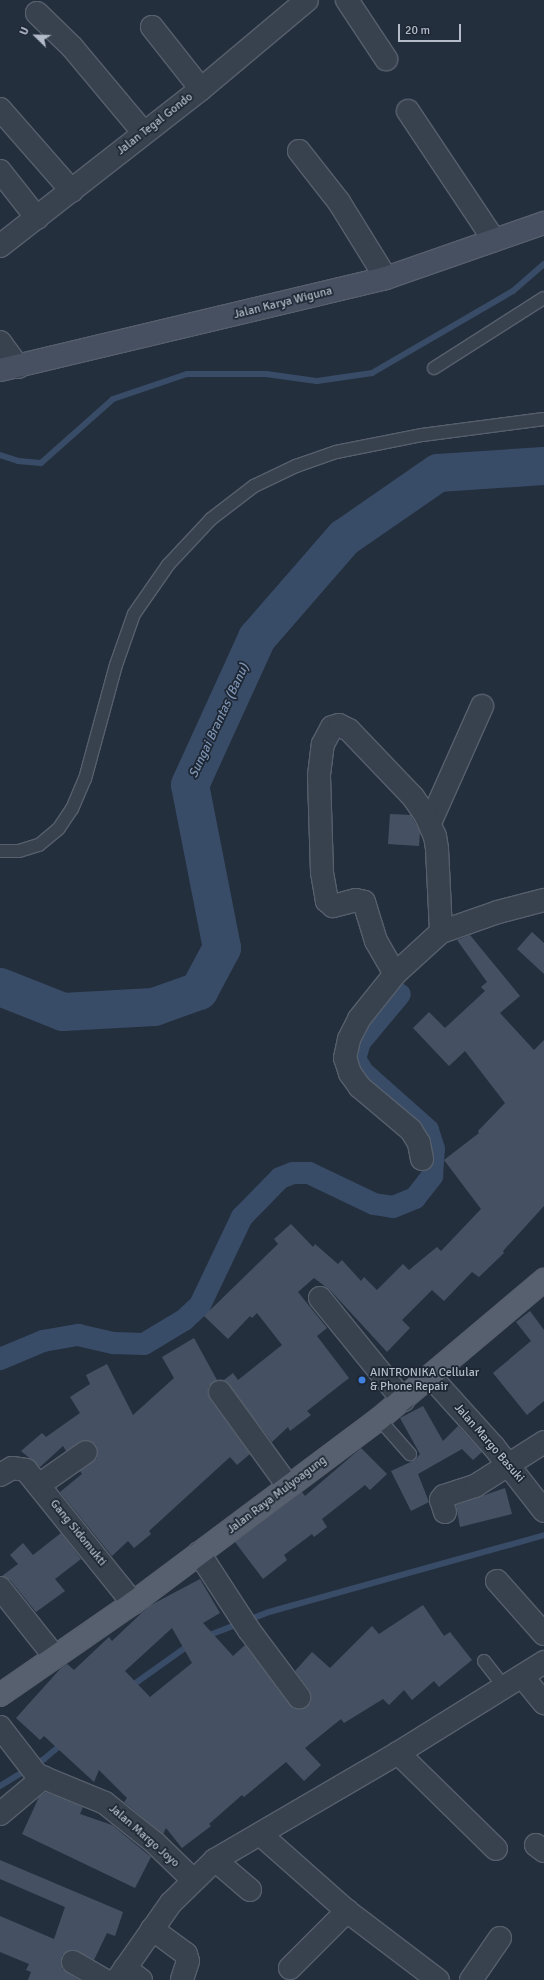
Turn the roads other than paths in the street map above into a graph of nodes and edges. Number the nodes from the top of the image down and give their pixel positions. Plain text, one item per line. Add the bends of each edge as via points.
1 (347, 0) edge
2 (300, 2) edge
3 (37, 13) dead end
4 (152, 27) dead end
5 (386, 59) dead end
6 (201, 88) junction
7 (0, 109) edge
8 (408, 111) dead end
9 (143, 132) junction
10 (299, 151) dead end
11 (0, 171) edge
12 (72, 191) junction
13 (36, 218) junction
14 (544, 223) edge
15 (494, 240) junction
16 (0, 246) edge
17 (386, 278) junction
18 (544, 298) edge
19 (0, 342) edge
20 (434, 368) dead end
21 (9, 369) edge
22 (544, 419) edge
23 (482, 706) dead end
24 (430, 823) junction
25 (0, 851) edge
26 (544, 900) edge
27 (441, 932) junction
28 (395, 974) junction
29 (422, 1159) dead end
30 (544, 1280) edge
31 (320, 1298) dead end
32 (431, 1377) junction
33 (220, 1392) dead end
34 (403, 1400) junction
35 (379, 1419) junction
36 (544, 1442) edge
37 (86, 1452) dead end
38 (410, 1454) dead end
39 (508, 1464) junction
40 (10, 1471) edge
41 (39, 1485) junction
42 (288, 1486) junction
43 (544, 1511) edge
44 (445, 1512) dead end
45 (199, 1553) junction
46 (497, 1581) dead end
47 (0, 1588) edge
48 (133, 1603) junction
49 (544, 1634) edge
50 (55, 1656) junction
51 (484, 1661) dead end
52 (544, 1662) edge
53 (513, 1682) junction
54 (0, 1695) edge
55 (298, 1697) dead end
56 (544, 1703) edge
57 (0, 1727) edge
58 (398, 1753) junction
59 (36, 1771) junction
60 (0, 1814) edge
61 (260, 1834) junction
62 (496, 1849) dead end
63 (215, 1860) junction
64 (193, 1880) junction
65 (250, 1890) dead end
66 (347, 1911) junction
67 (152, 1929) junction
68 (500, 1938) dead end
69 (72, 1962) dead end
70 (290, 1968) dead end
71 (128, 1976) edge
72 (104, 1980) edge
73 (182, 1980) edge
74 (438, 1980) edge
75 (471, 1980) edge

1 - 5 street
2 - 6 street, Jalan Tegal Gondo
3 - 9 street via 72,47
4 - 6 street
6 - 9 street, Jalan Tegal Gondo
7 - 12 street
8 - 15 street
9 - 12 street, Jalan Tegal Gondo
10 - 17 street via 339,202
11 - 13 street
12 - 13 street, Jalan Tegal Gondo
13 - 16 street, Jalan Tegal Gondo
14 - 15 main road, Jalan Karya Wiguna
15 - 17 main road, Jalan Karya Wiguna
17 - 21 main road, Jalan Karya Wiguna
18 - 20 lane
19 - 21 street
22 - 25 lane via 422,435 336,452 296,466 254,486 211,519 168,565 134,614 116,665 85,780 72,809 59,828 39,845 19,851
23 - 24 street
24 - 27 street via 437,849
24 - 28 street via 413,797 349,730 339,725 327,732 318,775 322,872 327,901 333,906 356,900 364,902 376,941
26 - 27 street via 498,912
27 - 28 street
28 - 29 street via 359,1019 348,1039 345,1058 350,1073 360,1087 411,1130 419,1143
30 - 32 main road, Jalan Raya Mulyoagung
31 - 34 street
32 - 34 main road, Jalan Raya Mulyoagung
32 - 39 street, Jalan Margo Basuki
33 - 42 street
34 - 35 main road, Jalan Raya Mulyoagung
35 - 38 lane
35 - 42 main road, Jalan Raya Mulyoagung
36 - 39 street
37 - 41 street
39 - 43 street, Jalan Margo Basuki
39 - 44 street via 475,1486 444,1496 441,1500
40 - 41 street, Gang Sidomukti via 26,1470
41 - 48 street, Gang Sidomukti
42 - 45 main road, Jalan Raya Mulyoagung
45 - 48 main road, Jalan Raya Mulyoagung
45 - 55 street via 249,1630
46 - 49 street
47 - 50 street
48 - 50 main road, Jalan Raya Mulyoagung
50 - 54 main road, Jalan Raya Mulyoagung
51 - 53 lane
52 - 53 street
53 - 56 street
53 - 58 street
57 - 59 street
58 - 61 street
58 - 62 street
59 - 60 street
59 - 64 street, Jalan Margo Joyo via 112,1807 154,1842
61 - 63 street
61 - 66 street
63 - 64 street
63 - 65 street
64 - 67 street
66 - 70 street
66 - 74 street
67 - 71 street
67 - 73 street via 186,1954 188,1961
68 - 75 street
69 - 72 street

